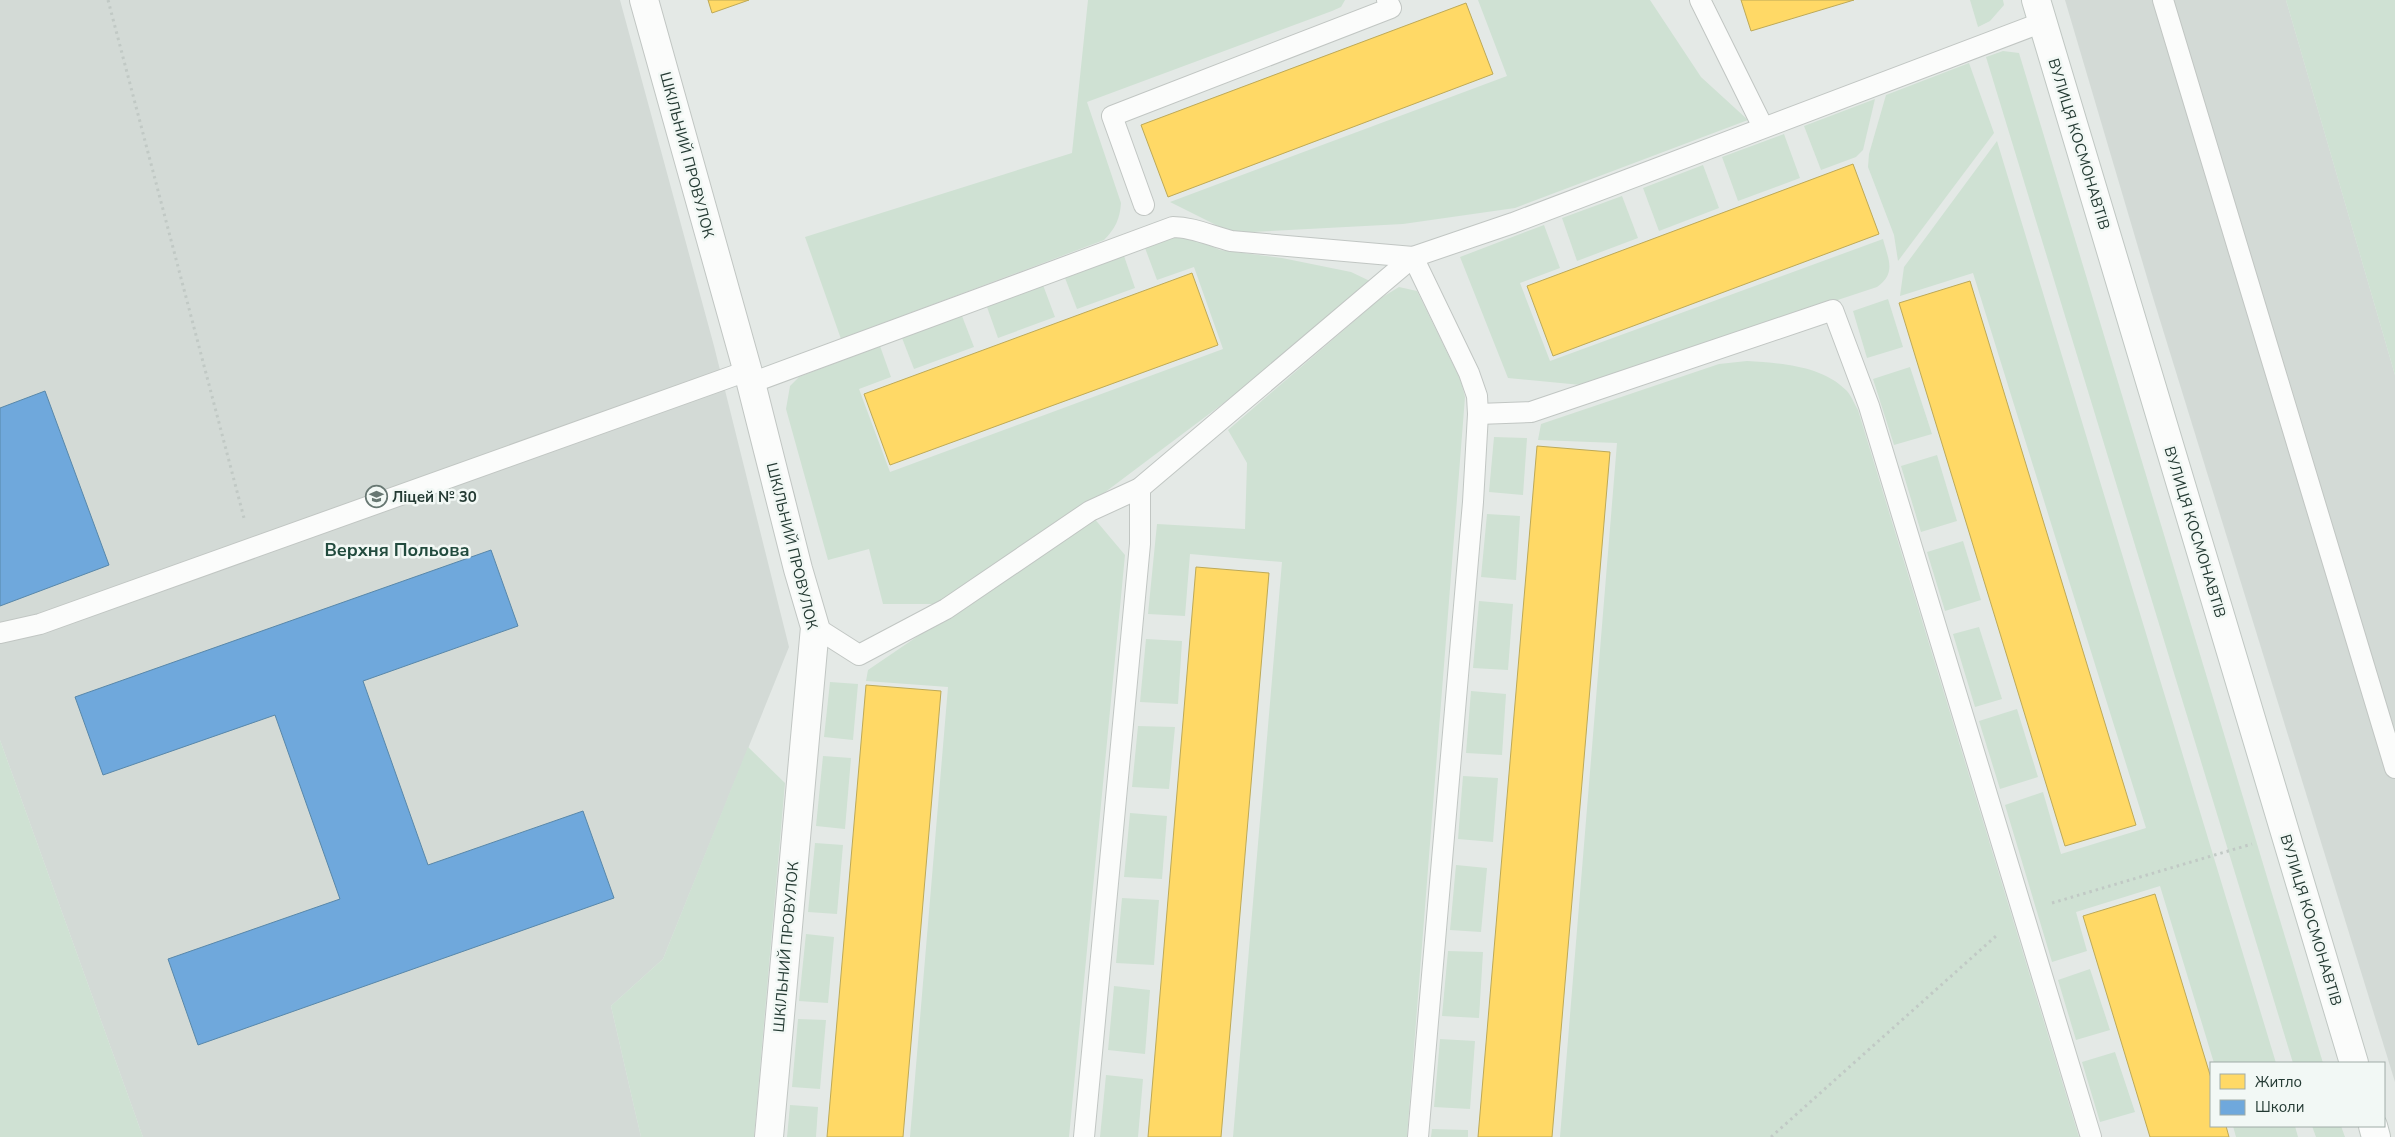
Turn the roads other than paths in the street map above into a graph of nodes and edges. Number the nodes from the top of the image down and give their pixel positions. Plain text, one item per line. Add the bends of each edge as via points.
1 (644, 0) edge
2 (1387, 0) edge
3 (1700, 0) edge
4 (2162, 0) edge
5 (2040, 11) edge
6 (1763, 127) junction
7 (1144, 205) dead end
8 (1414, 257) junction
9 (749, 377) junction
10 (1478, 414) junction
11 (1140, 488) junction
12 (815, 627) junction
13 (0, 633) edge
14 (2395, 768) edge
15 (2354, 1062) edge
16 (770, 1137) edge
17 (1084, 1137) edge
18 (1418, 1137) edge
19 (2091, 1137) edge

1 - 9 street, ШКІЛЬНИЙ ПРОВУЛОК
2 - 7 lane via 1391,8 1112,116
3 - 6 lane
4 - 14 lane
5 - 6 lane
5 - 15 street, ВУЛИЦЯ КОСМОНАВТІВ
6 - 8 lane via 1513,223
8 - 9 lane via 1231,241 1190,227 1173,227
8 - 10 lane via 1470,373
8 - 11 lane
9 - 12 street, ШКІЛЬНИЙ ПРОВУЛОК
9 - 13 lane via 251,547 40,624
10 - 18 lane
10 - 19 lane via 1531,412 1833,310 1869,406
11 - 12 lane via 1090,511 946,610 859,655
11 - 17 lane via 1140,544
12 - 16 street, ШКІЛЬНИЙ ПРОВУЛОК

